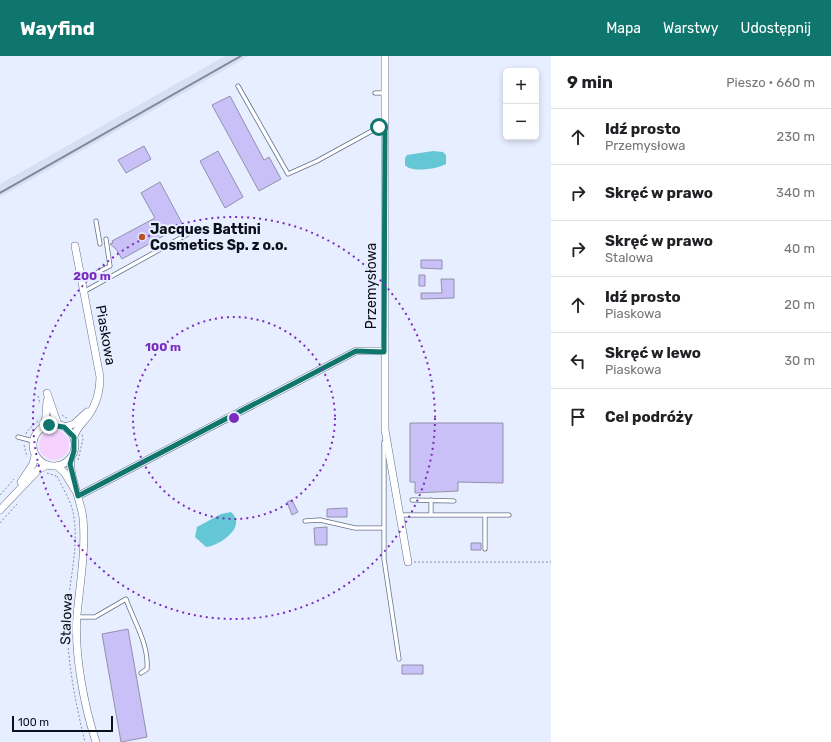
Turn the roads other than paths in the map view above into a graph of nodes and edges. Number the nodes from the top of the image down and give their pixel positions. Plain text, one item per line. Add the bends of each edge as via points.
1 (385, 56) edge
2 (238, 86) dead end
3 (376, 93) dead end
4 (385, 93) junction
5 (385, 127) junction
6 (96, 221) dead end
7 (195, 230) dead end
8 (106, 239) dead end
9 (100, 244) dead end
10 (75, 246) dead end
11 (94, 274) dead end
12 (85, 291) junction
13 (384, 352) junction
14 (45, 426) junction
15 (61, 426) junction
16 (76, 426) junction
17 (385, 430) junction
18 (18, 437) dead end
19 (74, 437) junction
20 (33, 441) junction
21 (35, 455) junction
22 (71, 458) junction
23 (47, 465) junction
24 (57, 466) junction
25 (68, 471) junction
26 (12, 495) junction
27 (78, 496) junction
28 (412, 500) dead end
29 (432, 500) junction
30 (454, 500) dead end
31 (0, 510) edge
32 (399, 515) junction
33 (431, 515) junction
34 (485, 515) junction
35 (510, 515) dead end
36 (305, 521) dead end
37 (383, 528) junction
38 (484, 548) dead end
39 (408, 562) road end
40 (77, 617) junction
41 (399, 659) dead end
42 (141, 673) dead end
43 (96, 742) edge

1 - 4 street, Przemysłowa
2 - 5 lane via 288,174 318,161 379,127
3 - 4 lane
4 - 5 street, Przemysłowa
5 - 13 street, Przemysłowa
6 - 9 lane
7 - 12 lane
8 - 11 lane via 110,266
10 - 12 street, Piaskowa
12 - 16 street, Piaskowa via 100,386 89,415
13 - 17 street, Przemysłowa
13 - 27 street via 356,351
14 - 15 street
14 - 15 street via 47,393
14 - 20 street
15 - 16 street
15 - 19 street
16 - 19 street, Piaskowa
17 - 32 street, Przemysłowa
17 - 37 lane
18 - 20 lane
19 - 22 street, Piaskowa
20 - 21 street
21 - 23 street
21 - 26 street via 33,464
22 - 24 street
22 - 25 street
23 - 24 street
23 - 26 street via 39,469
24 - 25 street, Stalowa
25 - 27 street, Stalowa
26 - 31 street
27 - 40 street, Stalowa via 83,516 84,539
28 - 29 lane
29 - 30 lane
29 - 33 lane
32 - 33 lane
32 - 39 street, Przemysłowa
33 - 34 lane
34 - 35 lane
34 - 38 lane
36 - 37 lane via 320,520 355,528
37 - 41 lane via 384,559
40 - 42 lane via 94,617 126,599 138,623 148,660 147,669
40 - 43 street, Stalowa via 78,653 90,725

